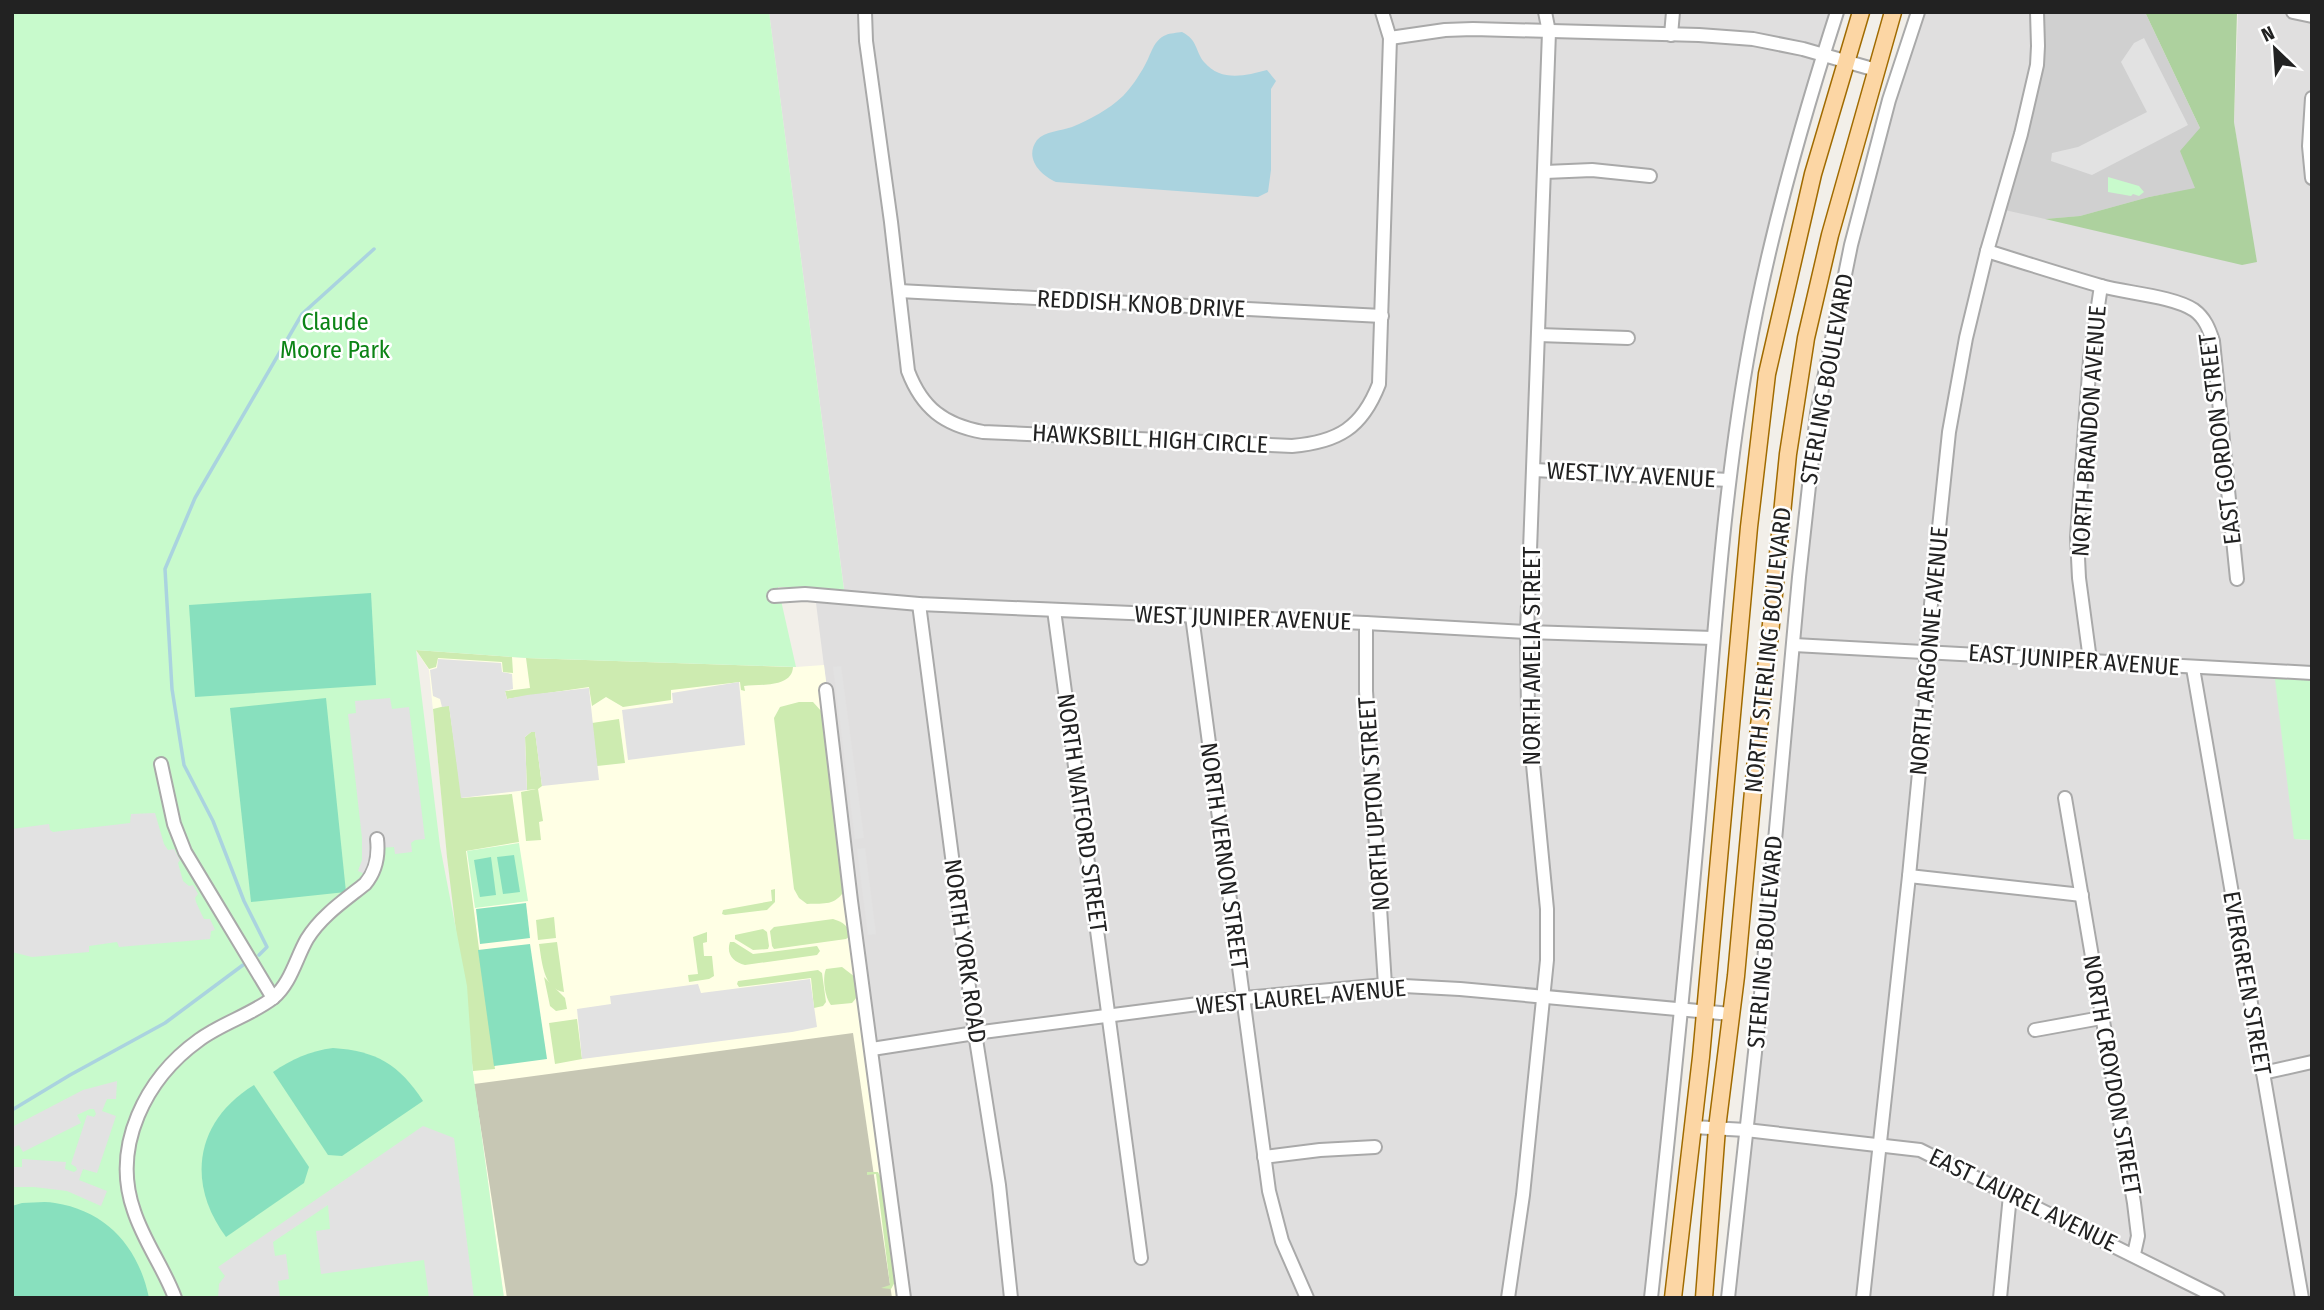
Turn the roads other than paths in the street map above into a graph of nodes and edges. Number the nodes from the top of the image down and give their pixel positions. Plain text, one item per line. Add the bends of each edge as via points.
1 (865, 12) edge
2 (1382, 12) edge
3 (1545, 12) edge
4 (1673, 12) edge
5 (1837, 12) edge
6 (1861, 12) edge
7 (1893, 12) edge
8 (1917, 12) edge
9 (2037, 12) edge
10 (2293, 12) edge
11 (2312, 16) edge
12 (1549, 32) junction
13 (1671, 35) junction
14 (1390, 37) junction
15 (1823, 55) junction
16 (1846, 61) junction
17 (1876, 70) junction
18 (2312, 99) edge
19 (2311, 146) edge
20 (1545, 172) junction
21 (1650, 176) dead end
22 (2312, 178) edge
23 (1987, 251) junction
24 (2101, 286) junction
25 (899, 291) junction
26 (1382, 316) junction
27 (1538, 335) junction
28 (1628, 338) dead end
29 (1534, 470) junction
30 (1729, 480) junction
31 (2237, 579) dead end
32 (774, 596) dead end
33 (919, 604) junction
34 (1054, 610) junction
35 (1192, 616) junction
36 (1366, 623) junction
37 (1527, 632) junction
38 (1713, 638) junction
39 (1794, 645) junction
40 (1926, 652) junction
41 (2090, 660) junction
42 (2193, 668) junction
43 (2312, 673) edge
44 (826, 690) dead end
45 (161, 764) dead end
46 (2065, 798) dead end
47 (377, 839) dead end
48 (1909, 876) junction
49 (2082, 895) junction
50 (1385, 985) junction
51 (1544, 997) junction
52 (273, 998) junction
53 (1244, 998) junction
54 (1680, 1010) junction
55 (1705, 1012) junction
56 (1731, 1014) junction
57 (1110, 1016) junction
58 (2101, 1018) junction
59 (2035, 1030) dead end
60 (975, 1033) junction
61 (872, 1049) junction
62 (2312, 1062) edge
63 (2263, 1073) junction
64 (1693, 1128) junction
65 (1717, 1128) junction
66 (1746, 1130) junction
67 (1879, 1144) junction
68 (1376, 1147) dead end
69 (1264, 1157) junction
70 (2010, 1195) junction
71 (2134, 1254) junction
72 (1141, 1258) dead end
73 (175, 1298) edge
74 (904, 1298) edge
75 (1011, 1298) edge
76 (1307, 1298) edge
77 (1508, 1298) edge
78 (1651, 1298) edge
79 (1673, 1298) edge
80 (1704, 1298) edge
81 (1728, 1298) edge
82 (1863, 1298) edge
83 (2000, 1298) edge
84 (2218, 1298) edge
85 (2302, 1298) edge

1 - 25 street, HAWKSBILL HIGH CIRCLE
2 - 14 street, HAWKSBILL HIGH CIRCLE
3 - 12 street, NORTH AMELIA STREET
4 - 13 street
5 - 15 street
6 - 16 main road, NORTH STERLING BOULEVARD
7 - 17 main road, NORTH STERLING BOULEVARD
8 - 39 street, STERLING BOULEVARD via 1889,100 1827,354 1810,466
9 - 23 street, NORTH ARGONNE AVENUE via 2035,75
10 - 11 street
12 - 13 street
12 - 14 street via 1473,29
12 - 20 street, NORTH AMELIA STREET
13 - 15 street via 1753,39
14 - 26 street, HAWKSBILL HIGH CIRCLE
15 - 16 street
15 - 30 street via 1758,301
16 - 17 street
16 - 55 main road, NORTH STERLING BOULEVARD via 1799,231 1766,386 1748,527
17 - 56 main road, NORTH STERLING BOULEVARD via 1830,234 1798,382
18 - 19 street
19 - 22 street
20 - 21 street via 1592,170
20 - 27 street, NORTH AMELIA STREET
23 - 24 street, EAST GORDON STREET
23 - 40 street, NORTH ARGONNE AVENUE via 1949,432
24 - 31 street, EAST GORDON STREET via 2192,309 2208,326
24 - 41 street, NORTH BRANDON AVENUE via 2090,359 2077,537
25 - 26 street, REDDISH KNOB DRIVE
25 - 26 street, HAWKSBILL HIGH CIRCLE via 908,371 925,402 937,415 968,429 1010,433 1314,444 1356,424 1371,405 1379,384
27 - 28 street
27 - 29 street, NORTH AMELIA STREET
29 - 30 street, WEST IVY AVENUE
29 - 37 street, NORTH AMELIA STREET
30 - 38 street
32 - 33 street, WEST JUNIPER AVENUE via 805,594
33 - 34 street, WEST JUNIPER AVENUE
33 - 60 street, NORTH YORK ROAD
34 - 35 street, WEST JUNIPER AVENUE
34 - 57 street, NORTH WATFORD STREET
35 - 36 street, WEST JUNIPER AVENUE
35 - 53 street, NORTH VERNON STREET
36 - 37 street, WEST JUNIPER AVENUE
36 - 50 street, NORTH UPTON STREET via 1366,691
37 - 38 street, WEST JUNIPER AVENUE
37 - 51 street, NORTH AMELIA STREET via 1528,713 1547,909
38 - 54 street
39 - 40 street, EAST JUNIPER AVENUE
39 - 66 street, STERLING BOULEVARD
40 - 41 street, EAST JUNIPER AVENUE
40 - 48 street, NORTH ARGONNE AVENUE via 1927,690
41 - 42 street, EAST JUNIPER AVENUE
42 - 43 street, EAST JUNIPER AVENUE
42 - 63 street, EVERGREEN STREET
44 - 61 street
45 - 52 street via 185,852
46 - 49 street, NORTH CROYDON STREET
47 - 52 street via 371,877 319,922
48 - 49 street
48 - 67 street, NORTH ARGONNE AVENUE
49 - 58 street, NORTH CROYDON STREET
50 - 51 street, WEST LAUREL AVENUE
50 - 53 street, WEST LAUREL AVENUE
51 - 54 street, WEST LAUREL AVENUE
51 - 77 street, NORTH AMELIA STREET
52 - 73 street via 186,1049 160,1076 137,1114 128,1157 129,1196
53 - 57 street, WEST LAUREL AVENUE
53 - 69 street, NORTH VERNON STREET
54 - 55 street, WEST LAUREL AVENUE
54 - 78 street
55 - 56 street, WEST LAUREL AVENUE
55 - 64 main road, NORTH STERLING BOULEVARD
56 - 65 main road, NORTH STERLING BOULEVARD
57 - 60 street, WEST LAUREL AVENUE
57 - 72 street, NORTH WATFORD STREET
58 - 59 street
58 - 71 street, NORTH CROYDON STREET via 2134,1202 2138,1236
60 - 61 street, WEST LAUREL AVENUE
60 - 75 street, NORTH YORK ROAD
61 - 74 street
62 - 63 street
63 - 85 street, EVERGREEN STREET
64 - 65 street, EAST LAUREL AVENUE
64 - 79 main road, NORTH STERLING BOULEVARD
65 - 66 street, EAST LAUREL AVENUE
65 - 80 main road, NORTH STERLING BOULEVARD
66 - 67 street, EAST LAUREL AVENUE
66 - 81 street, STERLING BOULEVARD
67 - 70 street, EAST LAUREL AVENUE via 1920,1150
67 - 82 street, NORTH ARGONNE AVENUE
68 - 69 street
69 - 76 street, NORTH VERNON STREET via 1282,1241
70 - 71 street, EAST LAUREL AVENUE
70 - 83 street
71 - 84 street, EAST LAUREL AVENUE

